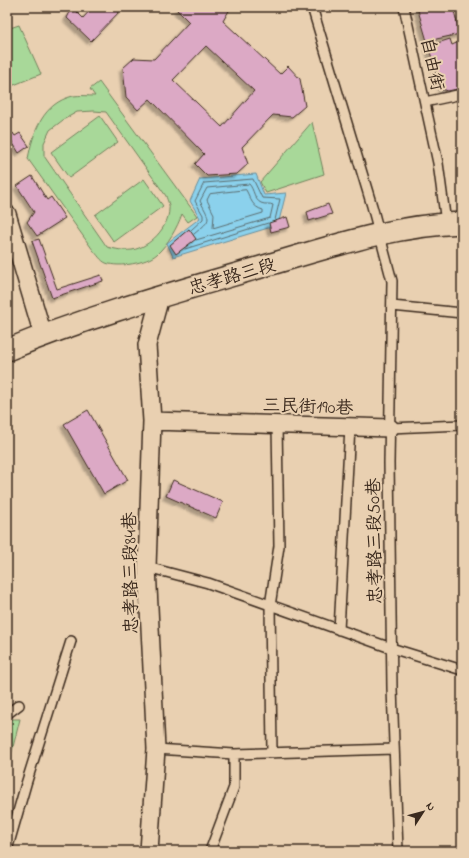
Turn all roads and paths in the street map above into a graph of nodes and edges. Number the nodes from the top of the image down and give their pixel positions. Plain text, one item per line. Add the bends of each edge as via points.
1 (312, 7) edge
2 (404, 7) edge
3 (462, 94) edge
4 (425, 102) junction
5 (7, 214) edge
6 (454, 223) edge
7 (378, 233) junction
8 (160, 297) junction
9 (392, 306) junction
10 (462, 313) edge
11 (43, 335) junction
12 (7, 350) edge
13 (152, 421) junction
14 (277, 425) junction
15 (462, 426) edge
16 (350, 427) junction
17 (390, 428) junction
18 (147, 567) junction
19 (270, 606) junction
20 (339, 630) junction
21 (71, 641) dead end
22 (391, 648) junction
23 (462, 670) edge
24 (20, 705) dead end
25 (7, 714) edge
26 (156, 749) junction
27 (394, 749) junction
28 (272, 752) junction
29 (234, 754) junction
30 (7, 850) edge
31 (149, 851) edge
32 (210, 851) edge
33 (398, 851) edge

1 - 7 lane, 忠孝路三段50巷
2 - 4 lane, 自由街
3 - 4 lane
4 - 6 lane, 自由街
5 - 11 street
6 - 7 street, 忠孝路三段
7 - 8 street, 忠孝路三段
7 - 9 lane, 忠孝路三段50巷 via 392,281
8 - 11 street, 忠孝路三段
8 - 13 street, 忠孝路三段84巷 via 147,345
9 - 10 lane
9 - 17 lane, 忠孝路三段50巷
11 - 12 street, 忠孝路三段
13 - 14 street, 三民街190巷
13 - 18 street, 忠孝路三段84巷
14 - 16 street, 三民街190巷
14 - 19 lane via 279,546
15 - 17 lane, 三民街190巷
16 - 17 street, 三民街190巷
16 - 20 lane
17 - 22 lane, 忠孝路三段50巷
18 - 19 lane via 208,583
18 - 26 street, 忠孝路三段84巷
19 - 20 lane
19 - 28 lane
20 - 22 lane
21 - 30 lane
22 - 23 lane
22 - 27 lane, 忠孝路三段50巷
24 - 25 lane
26 - 29 lane
26 - 31 street, 忠孝路三段84巷
27 - 28 lane
27 - 33 lane, 忠孝路三段50巷
28 - 29 lane
29 - 32 lane via 234,787

